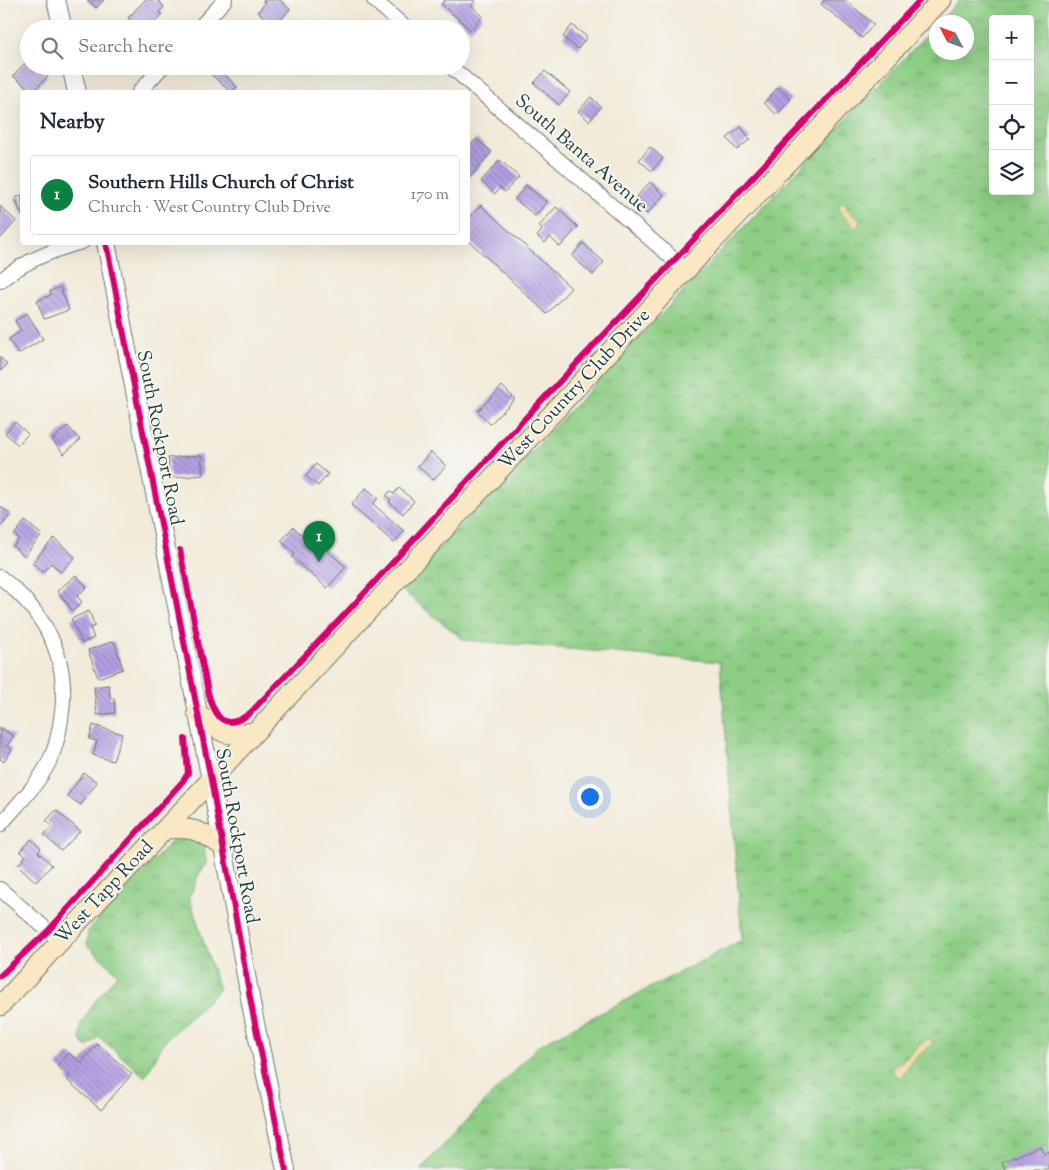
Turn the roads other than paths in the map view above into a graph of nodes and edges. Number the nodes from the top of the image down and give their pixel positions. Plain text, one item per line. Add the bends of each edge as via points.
1 (56, 0) edge
2 (225, 0) edge
3 (374, 0) edge
4 (942, 0) edge
5 (61, 20) edge
6 (206, 20) edge
7 (397, 20) edge
8 (73, 75) edge
9 (155, 75) edge
10 (460, 75) edge
11 (77, 90) edge
12 (141, 90) edge
13 (73, 245) edge
14 (107, 245) edge
15 (686, 270) junction
16 (0, 281) edge
17 (0, 577) edge
18 (197, 712) junction
19 (256, 732) junction
20 (210, 780) junction
21 (0, 825) edge
22 (165, 829) junction
23 (223, 847) junction
24 (0, 889) edge
25 (61, 942) junction
26 (0, 1006) edge
27 (286, 1170) edge

1 - 5 street
2 - 6 street
3 - 7 street
4 - 15 main road, West Country Club Drive
8 - 11 street
9 - 12 street
10 - 15 street, South Banta Avenue
13 - 16 street via 28,262
14 - 18 street, South Rockport Road
15 - 19 main road, West Country Club Drive
17 - 21 street via 15,588 42,621 58,658 64,680 64,698 57,742 49,762 40,778
18 - 19 main road via 223,733 241,735
18 - 20 street, South Rockport Road
19 - 20 main road, West Country Club Drive
20 - 22 main road, West Tapp Road
20 - 23 street, South Rockport Road
22 - 23 main road via 193,829 207,834
22 - 25 main road, West Tapp Road
23 - 27 street, South Rockport Road via 253,1014
24 - 25 street
25 - 26 main road, West Tapp Road

